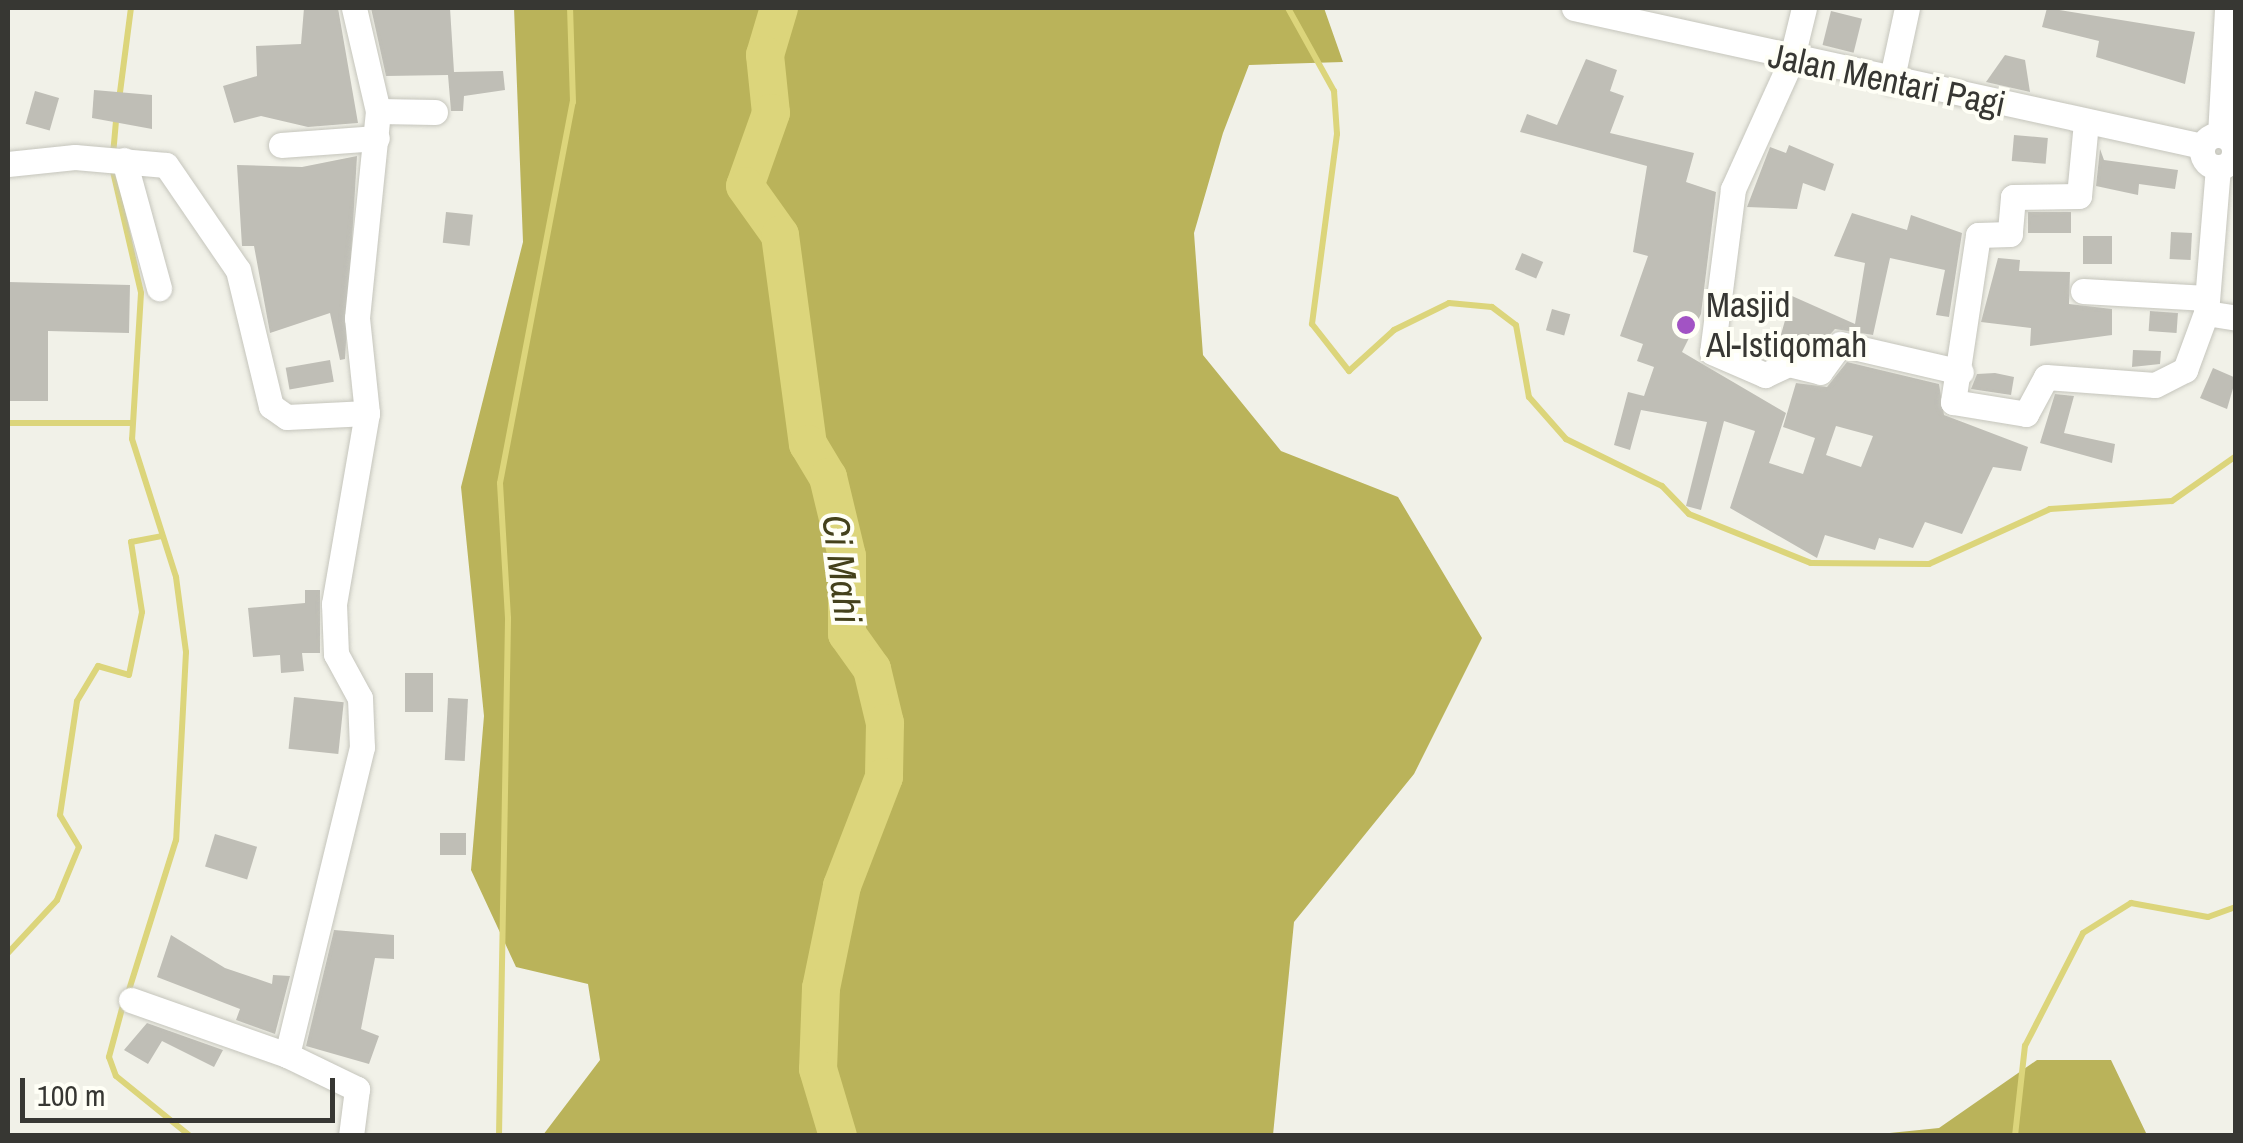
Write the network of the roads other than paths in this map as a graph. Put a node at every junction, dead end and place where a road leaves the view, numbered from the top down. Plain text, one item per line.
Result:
1 (354, 8) edge
2 (1574, 8) edge
3 (1804, 8) edge
4 (1907, 8) edge
5 (2226, 8) edge
6 (1791, 62) junction
7 (1891, 82) junction
8 (378, 111) junction
9 (435, 112) dead end
10 (2086, 122) junction
11 (377, 138) junction
12 (281, 146) dead end
13 (2222, 151) edge
14 (124, 160) junction
15 (8, 164) edge
16 (159, 288) dead end
17 (2083, 291) dead end
18 (2206, 305) junction
19 (2236, 318) edge
20 (1961, 372) junction
21 (367, 413) junction
22 (132, 1000) dead end
23 (287, 1055) junction
24 (352, 1136) edge

1 - 8 street
2 - 6 street, Jalan Mentari Pagi
3 - 6 street
4 - 7 street
5 - 13 street
6 - 7 street, Jalan Mentari Pagi
6 - 20 street
7 - 10 street, Jalan Mentari Pagi
8 - 9 street
8 - 11 street
10 - 13 street, Jalan Mentari Pagi
10 - 20 street
11 - 12 street
11 - 21 street
13 - 18 street
14 - 15 street
14 - 16 street
14 - 21 street
17 - 18 street
18 - 19 street
18 - 20 street
21 - 23 street
22 - 23 street
23 - 24 street

